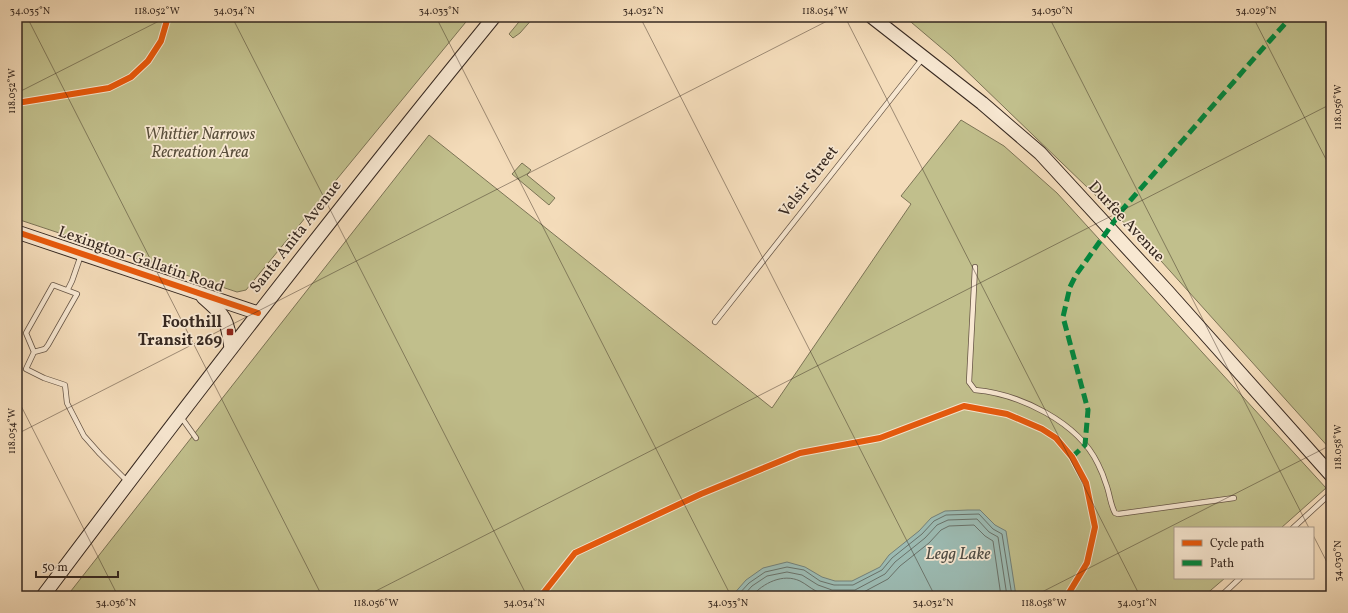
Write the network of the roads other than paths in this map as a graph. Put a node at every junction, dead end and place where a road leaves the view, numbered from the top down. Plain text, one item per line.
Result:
1 (494, 17) edge
2 (872, 17) edge
3 (924, 58) junction
4 (17, 232) edge
5 (81, 254) junction
6 (975, 266) dead end
7 (68, 289) junction
8 (199, 293) junction
9 (258, 313) junction
10 (715, 322) dead end
11 (231, 348) junction
12 (34, 352) junction
13 (180, 415) junction
14 (196, 438) dead end
15 (1331, 475) edge
16 (128, 482) junction
17 (1331, 493) edge
18 (1234, 498) dead end
19 (1294, 527) edge
20 (1239, 579) edge
21 (43, 596) edge
22 (1221, 596) edge

1 - 9 main road, Santa Anita Avenue
2 - 3 main road, Durfee Avenue
3 - 10 lane, Velsir Street
3 - 15 main road, Durfee Avenue
4 - 5 main road, Lexington-Gallatin Road
5 - 7 lane
5 - 8 main road, Lexington-Gallatin Road
6 - 18 lane
7 - 12 lane
7 - 12 lane
8 - 9 main road, Lexington-Gallatin Road
8 - 11 main road
9 - 11 main road, Santa Anita Avenue
11 - 13 main road, Santa Anita Avenue
12 - 16 lane
13 - 14 lane
13 - 16 main road, Santa Anita Avenue
16 - 21 main road, Santa Anita Avenue
17 - 19 lane
20 - 22 lane

